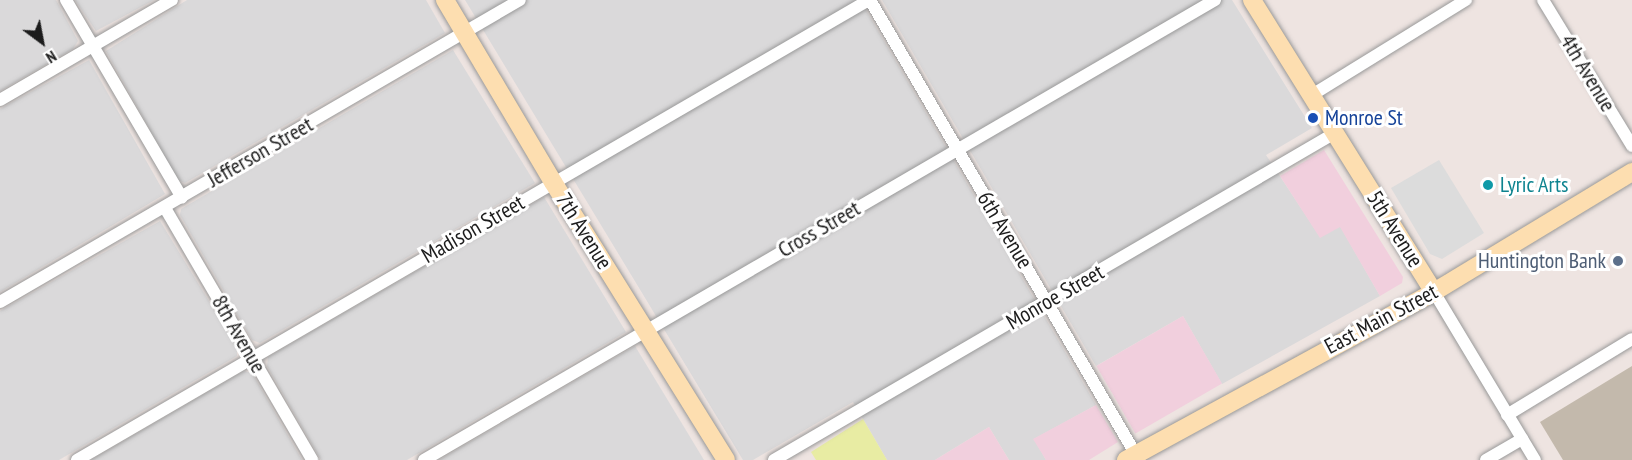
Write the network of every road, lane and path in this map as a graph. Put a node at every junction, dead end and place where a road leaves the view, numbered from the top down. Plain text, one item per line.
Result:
1 (66, 0) edge
2 (172, 0) edge
3 (445, 0) edge
4 (520, 0) edge
5 (870, 0) edge
6 (1215, 0) edge
7 (1252, 0) edge
8 (1466, 0) edge
9 (1543, 0) edge
10 (464, 32) junction
11 (92, 46) junction
12 (1312, 96) junction
13 (0, 100) edge
14 (1335, 133) junction
15 (1632, 146) edge
16 (958, 149) junction
17 (1632, 172) edge
18 (553, 182) junction
19 (182, 198) junction
20 (165, 208) junction
21 (1434, 292) junction
22 (1047, 301) junction
23 (0, 302) edge
24 (645, 330) junction
25 (1632, 339) edge
26 (253, 358) junction
27 (1507, 415) junction
28 (1522, 439) junction
29 (1133, 458) edge
30 (77, 460) edge
31 (312, 460) edge
32 (424, 460) edge
33 (726, 460) edge
34 (774, 460) edge
35 (1486, 460) edge
36 (1536, 460) edge

1 - 11 street
2 - 11 street
3 - 10 main road, 7th Avenue
4 - 10 street, Jefferson Street
5 - 16 street, 6th Avenue
5 - 18 street, Madison Street
6 - 16 street, Cross Street
7 - 12 main road, 5th Avenue
8 - 12 street
9 - 15 street, 4th Avenue
10 - 18 main road, 7th Avenue
10 - 19 street, Jefferson Street
11 - 13 street
11 - 19 street
12 - 14 main road, 5th Avenue
14 - 21 main road, 5th Avenue
14 - 22 street, Monroe Street
16 - 22 street, 6th Avenue
16 - 24 street, Cross Street
17 - 21 main road, East Main Street
18 - 24 main road, 7th Avenue
18 - 26 street, Madison Street
19 - 20 street, Jefferson Street
20 - 23 street, Jefferson Street
20 - 26 street, 8th Avenue
21 - 27 street, 5th Avenue
21 - 29 main road, East Main Street
22 - 29 street, 6th Avenue
22 - 34 street, Monroe Street
24 - 32 street, Cross Street
24 - 33 main road, 7th Avenue
25 - 27 street
26 - 30 street, Madison Street
26 - 31 street, 8th Avenue
27 - 28 street, 5th Avenue
28 - 35 street
28 - 36 street, 5th Avenue

